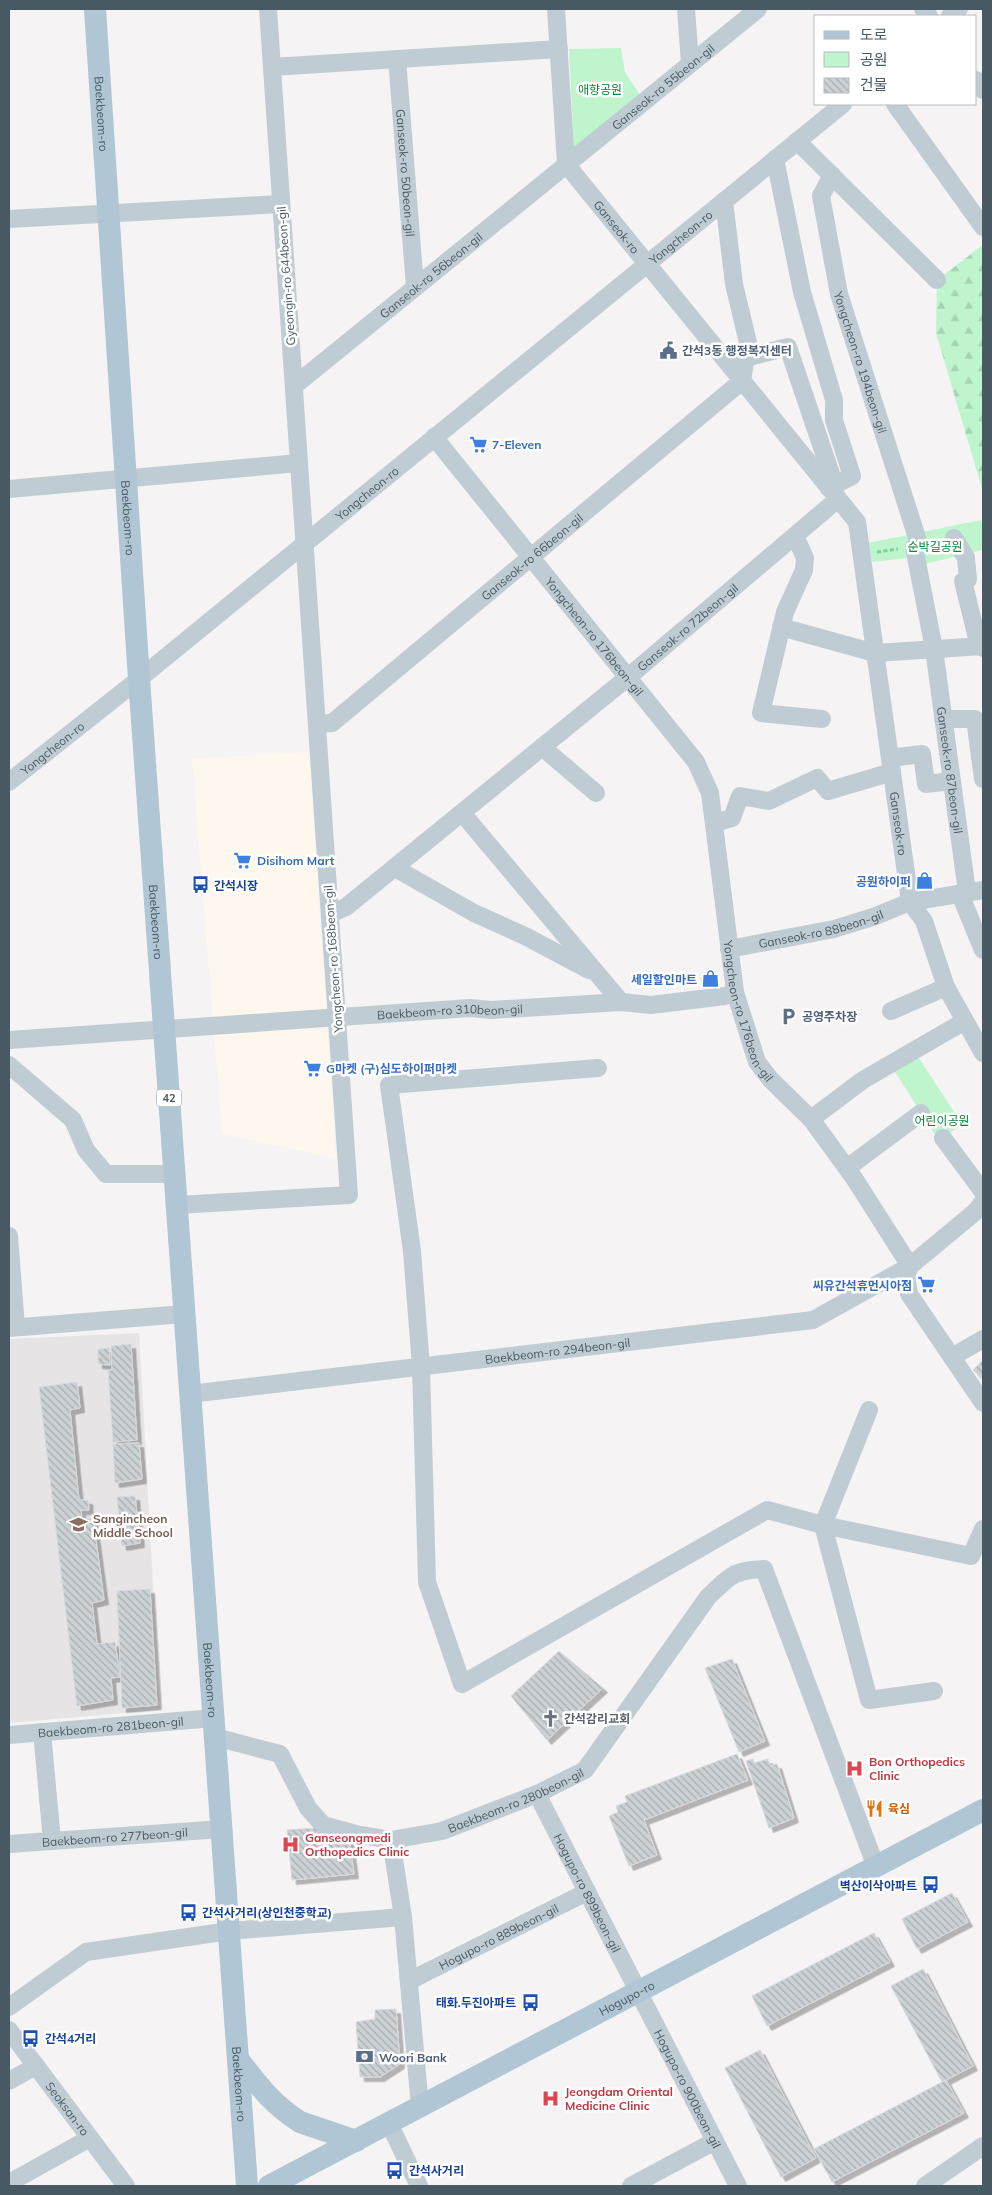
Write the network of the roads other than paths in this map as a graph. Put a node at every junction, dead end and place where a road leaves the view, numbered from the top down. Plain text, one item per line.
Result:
1 (96, 9) edge
2 (268, 9) edge
3 (556, 9) edge
4 (686, 9) edge
5 (758, 9) edge
6 (559, 49) junction
7 (397, 59) junction
8 (690, 63) junction
9 (272, 67) junction
10 (842, 105) edge
11 (896, 105) edge
12 (797, 141) junction
13 (775, 159) junction
14 (566, 164) junction
15 (832, 175) junction
16 (724, 201) junction
17 (282, 204) junction
18 (109, 214) junction
19 (9, 219) edge
20 (983, 228) edge
21 (647, 264) junction
22 (937, 280) dead end
23 (415, 287) junction
24 (746, 358) junction
25 (742, 381) junction
26 (294, 386) junction
27 (434, 437) junction
28 (299, 464) junction
29 (126, 479) junction
30 (9, 489) edge
31 (830, 489) junction
32 (795, 536) junction
33 (954, 538) dead end
34 (305, 543) junction
35 (530, 557) junction
36 (781, 627) junction
37 (982, 647) edge
38 (934, 649) junction
39 (875, 653) junction
40 (627, 678) junction
41 (139, 679) junction
42 (822, 719) dead end
43 (943, 720) junction
44 (317, 724) junction
45 (542, 747) junction
46 (891, 765) junction
47 (983, 779) edge
48 (952, 780) junction
49 (9, 782) edge
50 (596, 793) dead end
51 (462, 813) junction
52 (714, 823) junction
53 (394, 868) junction
54 (970, 892) edge
55 (910, 902) junction
56 (330, 914) junction
57 (730, 949) junction
58 (983, 950) edge
59 (598, 975) junction
60 (946, 987) junction
61 (735, 992) junction
62 (621, 1002) junction
63 (891, 1011) dead end
64 (337, 1018) junction
65 (964, 1021) junction
66 (164, 1028) junction
67 (9, 1040) edge
68 (983, 1053) edge
69 (9, 1064) edge
70 (598, 1068) dead end
71 (921, 1113) dead end
72 (811, 1119) junction
73 (943, 1138) dead end
74 (847, 1168) junction
75 (174, 1174) junction
76 (983, 1192) edge
77 (177, 1205) junction
78 (981, 1210) edge
79 (9, 1236) edge
80 (910, 1266) junction
81 (184, 1314) junction
82 (12, 1328) edge
83 (983, 1339) edge
84 (952, 1357) junction
85 (421, 1366) junction
86 (190, 1394) junction
87 (983, 1403) edge
88 (869, 1410) dead end
89 (823, 1525) junction
90 (983, 1529) edge
91 (934, 1690) dead end
92 (214, 1727) junction
93 (42, 1732) junction
94 (9, 1735) edge
95 (536, 1794) junction
96 (983, 1810) edge
97 (222, 1829) junction
98 (391, 1840) junction
99 (52, 1841) junction
100 (9, 1844) edge
101 (876, 1866) junction
102 (587, 1892) junction
103 (403, 1917) junction
104 (229, 1931) junction
105 (409, 1981) junction
106 (638, 1992) junction
107 (9, 2007) edge
108 (9, 2030) edge
109 (238, 2060) junction
110 (36, 2066) junction
111 (9, 2080) edge
112 (420, 2107) junction
113 (389, 2123) junction
114 (90, 2138) junction
115 (356, 2141) junction
116 (715, 2141) junction
117 (983, 2146) edge
118 (947, 2180) edge
119 (9, 2183) edge
120 (126, 2186) edge
121 (247, 2186) edge
122 (269, 2186) edge
123 (419, 2186) edge
124 (631, 2186) edge
125 (738, 2186) edge
126 (925, 2186) edge

1 - 18 main road, Baekbeom-ro / 42
2 - 9 street, Gyeongin-ro 644beon-gil
3 - 6 street
4 - 8 street
5 - 8 street, Ganseok-ro 55beon-gil
6 - 7 street
6 - 14 street
7 - 9 street
7 - 23 street, Ganseok-ro 50beon-gil
8 - 14 street, Ganseok-ro 55beon-gil
9 - 17 street, Gyeongin-ro 644beon-gil
10 - 12 street, Yongcheon-ro
11 - 20 street
12 - 13 street, Yongcheon-ro
12 - 15 street
13 - 16 street, Yongcheon-ro
13 - 31 street
14 - 21 street, Ganseok-ro
14 - 23 street, Ganseok-ro 56beon-gil
15 - 22 street
15 - 38 street, Yongcheon-ro 194beon-gil
16 - 21 street, Yongcheon-ro
16 - 24 street, Yongcheon-ro
17 - 18 street
17 - 26 street, Gyeongin-ro 644beon-gil
18 - 19 street
18 - 29 main road, Baekbeom-ro / 42
21 - 25 street, Ganseok-ro
21 - 27 street, Yongcheon-ro
23 - 26 street, Ganseok-ro 56beon-gil
24 - 25 street, Yongcheon-ro
24 - 31 street
25 - 31 street, Ganseok-ro
25 - 35 street, Ganseok-ro 66beon-gil
26 - 28 street, Gyeongin-ro 644beon-gil
27 - 34 street, Yongcheon-ro
27 - 35 street, Yongcheon-ro 176beon-gil
28 - 29 street
28 - 34 street, Gyeongin-ro 644beon-gil
29 - 30 street
29 - 41 main road, Baekbeom-ro / 42
31 - 32 street, Ganseok-ro 72beon-gil
31 - 39 street, Ganseok-ro
32 - 36 street
32 - 40 street, Ganseok-ro 72beon-gil
33 - 37 street
34 - 41 street, Yongcheon-ro
34 - 44 street, Yongcheon-ro 168beon-gil
35 - 40 street, Yongcheon-ro 176beon-gil
35 - 44 street, Ganseok-ro 66beon-gil
36 - 39 street
36 - 42 street
37 - 38 street
38 - 39 street
38 - 43 street, Ganseok-ro 87beon-gil
39 - 46 street, Ganseok-ro
40 - 45 street, Ganseok-ro 72beon-gil
40 - 52 street, Yongcheon-ro 176beon-gil
41 - 49 street, Yongcheon-ro
41 - 66 main road, Baekbeom-ro / 42
43 - 47 street
43 - 48 street, Ganseok-ro 87beon-gil
44 - 56 street, Yongcheon-ro 168beon-gil
45 - 50 street
45 - 51 street, Ganseok-ro 72beon-gil
46 - 48 street
46 - 52 street
46 - 55 street, Ganseok-ro
48 - 54 street, Ganseok-ro 87beon-gil
51 - 53 street, Ganseok-ro 72beon-gil
51 - 59 street
52 - 57 street, Yongcheon-ro 176beon-gil
53 - 56 street, Ganseok-ro 72beon-gil
53 - 59 street
54 - 55 street
54 - 58 street, Ganseok-ro 87beon-gil
55 - 57 street, Ganseok-ro 88beon-gil
55 - 60 street, Ganseok-ro
56 - 64 street, Yongcheon-ro 168beon-gil
57 - 61 street, Yongcheon-ro 176beon-gil
59 - 62 street
60 - 63 street
60 - 65 street, Ganseok-ro
61 - 62 street, Baekbeom-ro 310beon-gil
61 - 72 street, Yongcheon-ro 176beon-gil
62 - 64 street, Baekbeom-ro 310beon-gil
64 - 66 street, Baekbeom-ro 310beon-gil
64 - 77 street, Yongcheon-ro 168beon-gil
65 - 68 street, Ganseok-ro
65 - 72 street
66 - 67 street
66 - 75 main road, Baekbeom-ro / 42
69 - 75 street
70 - 85 street
71 - 74 street
72 - 74 street, Yongcheon-ro 176beon-gil
73 - 76 street
74 - 80 street, Yongcheon-ro 176beon-gil
75 - 77 main road, Baekbeom-ro / 42
77 - 81 main road, Baekbeom-ro / 42
78 - 80 street
79 - 82 street
80 - 84 street
80 - 85 street, Baekbeom-ro 294beon-gil
81 - 82 street
81 - 86 main road, Baekbeom-ro / 42
83 - 84 street
84 - 87 street
85 - 86 street, Baekbeom-ro 294beon-gil
85 - 89 street
86 - 92 main road, Baekbeom-ro / 42
88 - 89 street
89 - 90 street
89 - 91 street
92 - 93 street, Baekbeom-ro 281beon-gil
92 - 97 main road, Baekbeom-ro / 42
92 - 98 street, Baekbeom-ro 280beon-gil
93 - 94 street, Baekbeom-ro 281beon-gil
93 - 99 street
95 - 98 street, Baekbeom-ro 280beon-gil
95 - 101 street, Baekbeom-ro 280beon-gil
95 - 102 street, Hogupo-ro 899beon-gil
96 - 101 main road, Hogupo-ro
97 - 99 street, Baekbeom-ro 277beon-gil
97 - 104 main road, Baekbeom-ro / 42
98 - 103 street
99 - 100 street, Baekbeom-ro 277beon-gil
101 - 106 main road, Hogupo-ro
102 - 105 street, Hogupo-ro 889beon-gil
102 - 106 street, Hogupo-ro 899beon-gil
103 - 104 street
103 - 105 street
104 - 107 street
104 - 109 main road, Baekbeom-ro / 42
105 - 112 street
106 - 112 main road, Hogupo-ro
106 - 116 street, Hogupo-ro 900beon-gil
108 - 110 street, Seoksan-ro
109 - 115 main road
109 - 121 main road, Baekbeom-ro / 42
110 - 111 street
110 - 114 street, Seoksan-ro
112 - 113 main road, Hogupo-ro
113 - 115 main road, Hogupo-ro
113 - 123 street
114 - 119 street
114 - 120 street, Seoksan-ro
115 - 122 main road, Hogupo-ro
116 - 124 street
116 - 125 street, Hogupo-ro 900beon-gil
117 - 118 street
118 - 126 street

